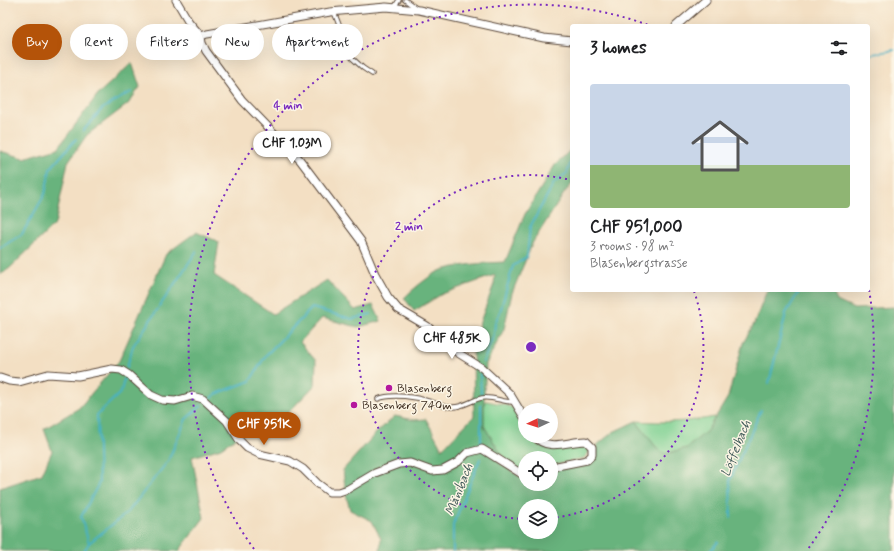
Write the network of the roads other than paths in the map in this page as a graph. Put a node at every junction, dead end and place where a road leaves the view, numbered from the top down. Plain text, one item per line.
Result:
1 (176, 0) edge
2 (398, 0) edge
3 (405, 0) edge
4 (706, 0) edge
5 (394, 8) junction
6 (419, 10) junction
7 (334, 12) junction
8 (191, 24) edge
9 (678, 24) edge
10 (203, 35) edge
11 (570, 41) edge
12 (203, 45) edge
13 (372, 74) dead end
14 (0, 378) edge
15 (378, 399) dead end
16 (515, 402) junction
17 (518, 407) edge
18 (543, 443) edge
19 (558, 466) edge
20 (518, 472) edge

1 - 8 street
2 - 5 lane
3 - 6 lane
4 - 9 street
5 - 6 street
5 - 7 street
6 - 11 street
7 - 10 street
7 - 13 lane
12 - 16 street
14 - 20 street
15 - 16 lane
16 - 17 street
18 - 19 street

